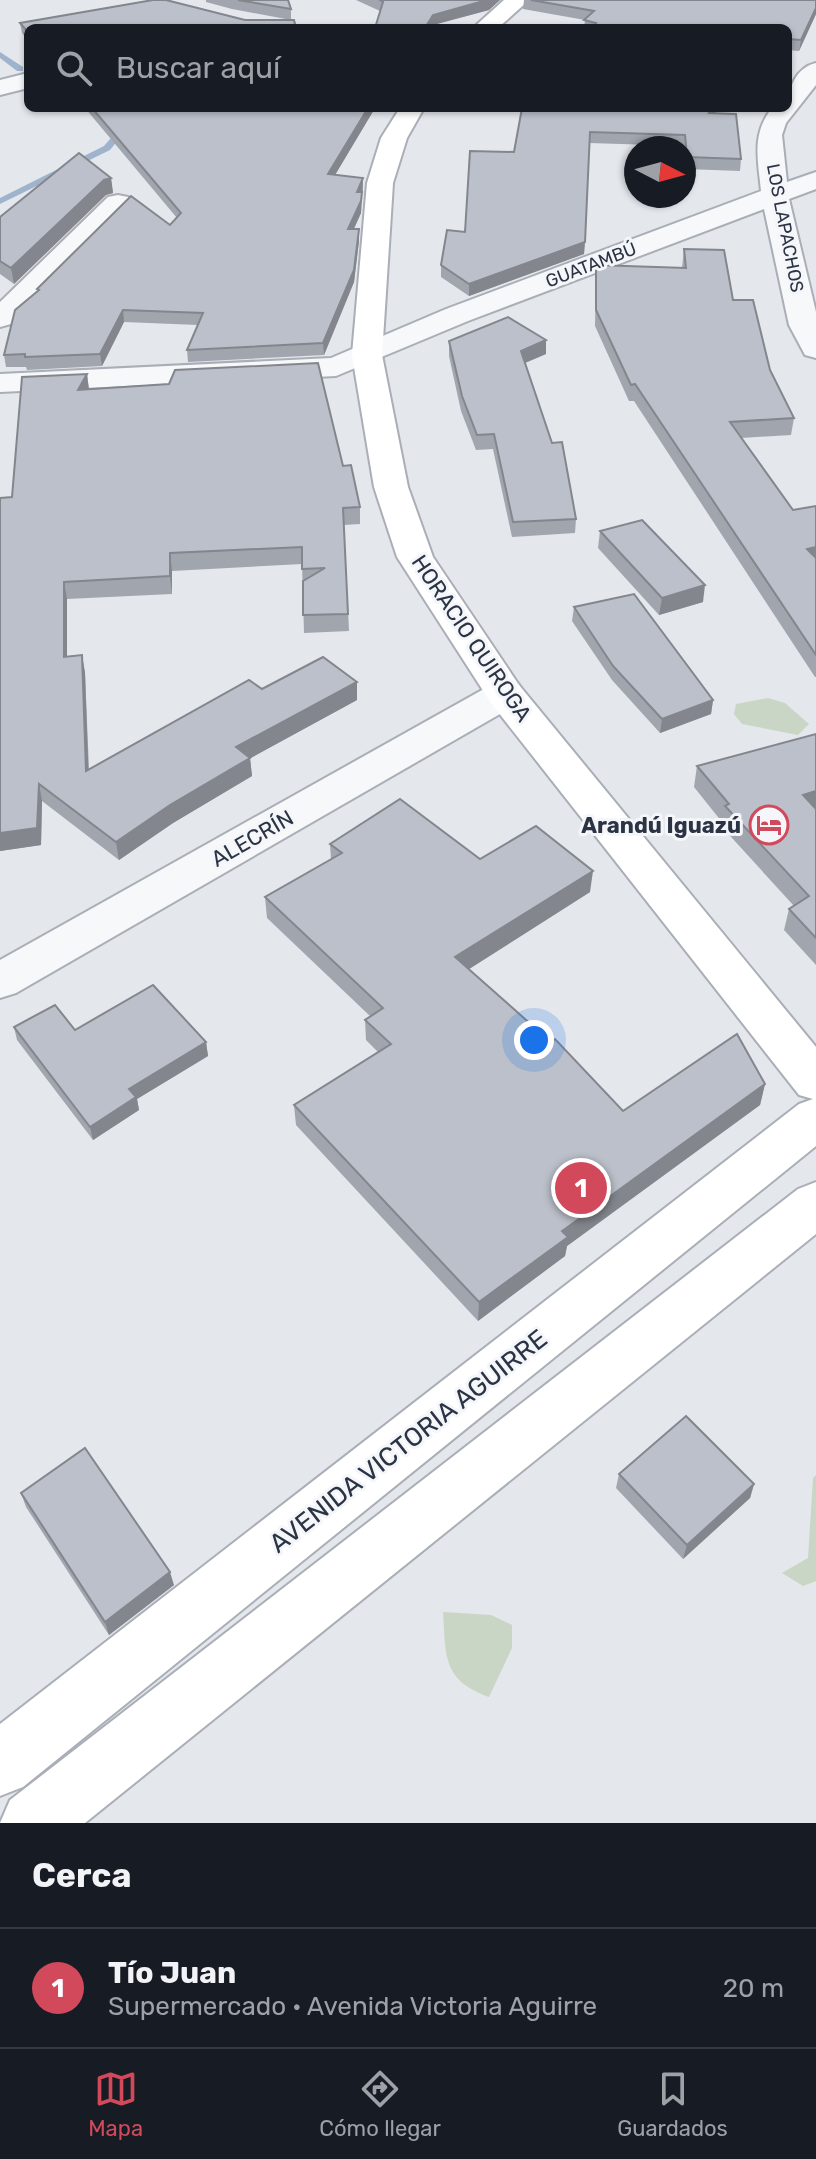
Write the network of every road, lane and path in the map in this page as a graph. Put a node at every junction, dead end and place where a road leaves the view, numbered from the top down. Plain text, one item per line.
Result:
1 (518, 0) edge
2 (489, 24) edge
3 (816, 70) edge
4 (24, 81) edge
5 (0, 88) edge
6 (792, 99) edge
7 (410, 112) edge
8 (782, 112) edge
9 (816, 180) edge
10 (775, 195) junction
11 (118, 203) dead end
12 (0, 318) edge
13 (816, 349) edge
14 (367, 355) junction
15 (0, 383) edge
16 (505, 694) junction
17 (0, 981) edge
18 (816, 1081) edge
19 (816, 1118) edge
20 (816, 1204) edge
21 (0, 1764) edge
22 (33, 1823) edge

1 - 2 main road
3 - 6 street, LOS LAPACHOS
4 - 5 street
7 - 14 main road, HORACIO QUIROGA
8 - 10 street, LOS LAPACHOS
9 - 10 street, GUATAMBÚ
10 - 13 street, LOS LAPACHOS
10 - 14 street, GUATAMBÚ
11 - 12 street
14 - 15 street, GUATAMBÚ
14 - 16 main road, HORACIO QUIROGA
16 - 17 street, ALECRÍN
16 - 18 main road, HORACIO QUIROGA
19 - 21 main road, AVENIDA VICTORIA AGUIRRE
20 - 22 main road

